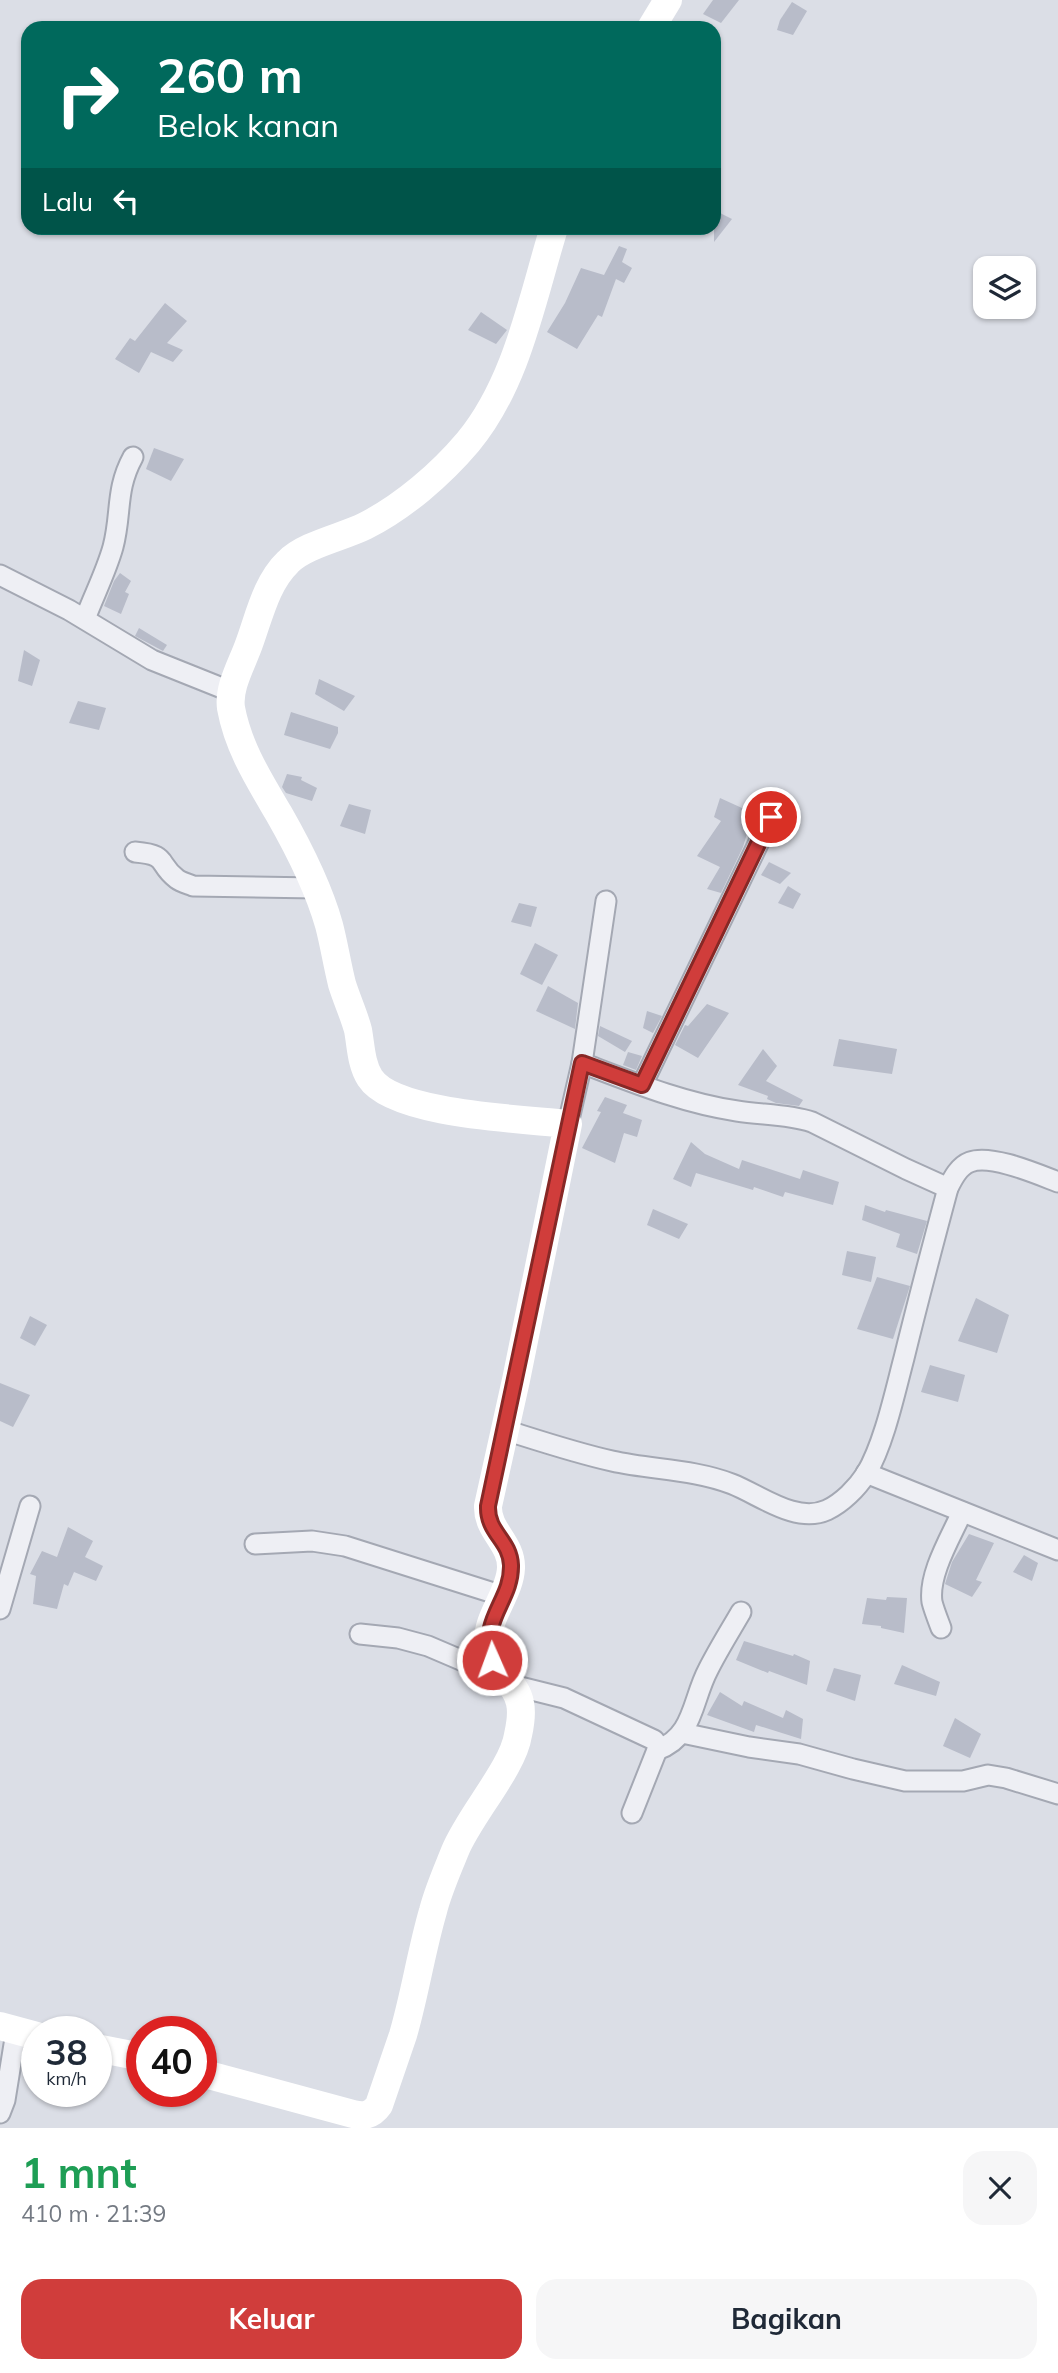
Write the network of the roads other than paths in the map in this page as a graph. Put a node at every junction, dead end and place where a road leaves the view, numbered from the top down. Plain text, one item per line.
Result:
1 (668, 0) edge
2 (656, 21) edge
3 (552, 235) edge
4 (134, 457) dead end
5 (1, 577) edge
6 (85, 619) junction
7 (232, 692) junction
8 (771, 817) dead end
9 (135, 852) dead end
10 (316, 888) junction
11 (606, 901) dead end
12 (582, 1063) junction
13 (642, 1085) junction
14 (568, 1124) junction
15 (1058, 1182) edge
16 (948, 1188) junction
17 (505, 1430) junction
18 (866, 1473) junction
19 (30, 1506) dead end
20 (961, 1512) junction
21 (255, 1544) dead end
22 (1058, 1550) edge
23 (503, 1596) junction
24 (0, 1609) edge
25 (741, 1612) dead end
26 (942, 1628) dead end
27 (360, 1634) dead end
28 (508, 1682) junction
29 (682, 1733) junction
30 (657, 1750) junction
31 (1058, 1794) edge
32 (632, 1813) dead end
33 (18, 2031) edge
34 (217, 2077) edge
35 (0, 2113) edge

1 - 2 street
3 - 7 street
4 - 6 street
5 - 6 street
6 - 7 street
7 - 10 street
8 - 13 street
9 - 10 street
10 - 14 street
11 - 12 street
12 - 13 street
12 - 14 street
13 - 16 street
14 - 17 street
15 - 16 street
16 - 18 street
17 - 18 street
17 - 23 street
18 - 20 street
19 - 24 street
20 - 22 street
20 - 26 street
21 - 23 street
23 - 28 street
25 - 29 street
27 - 28 street
28 - 30 street
28 - 34 street
29 - 30 street
29 - 31 street
30 - 32 street
33 - 35 street

